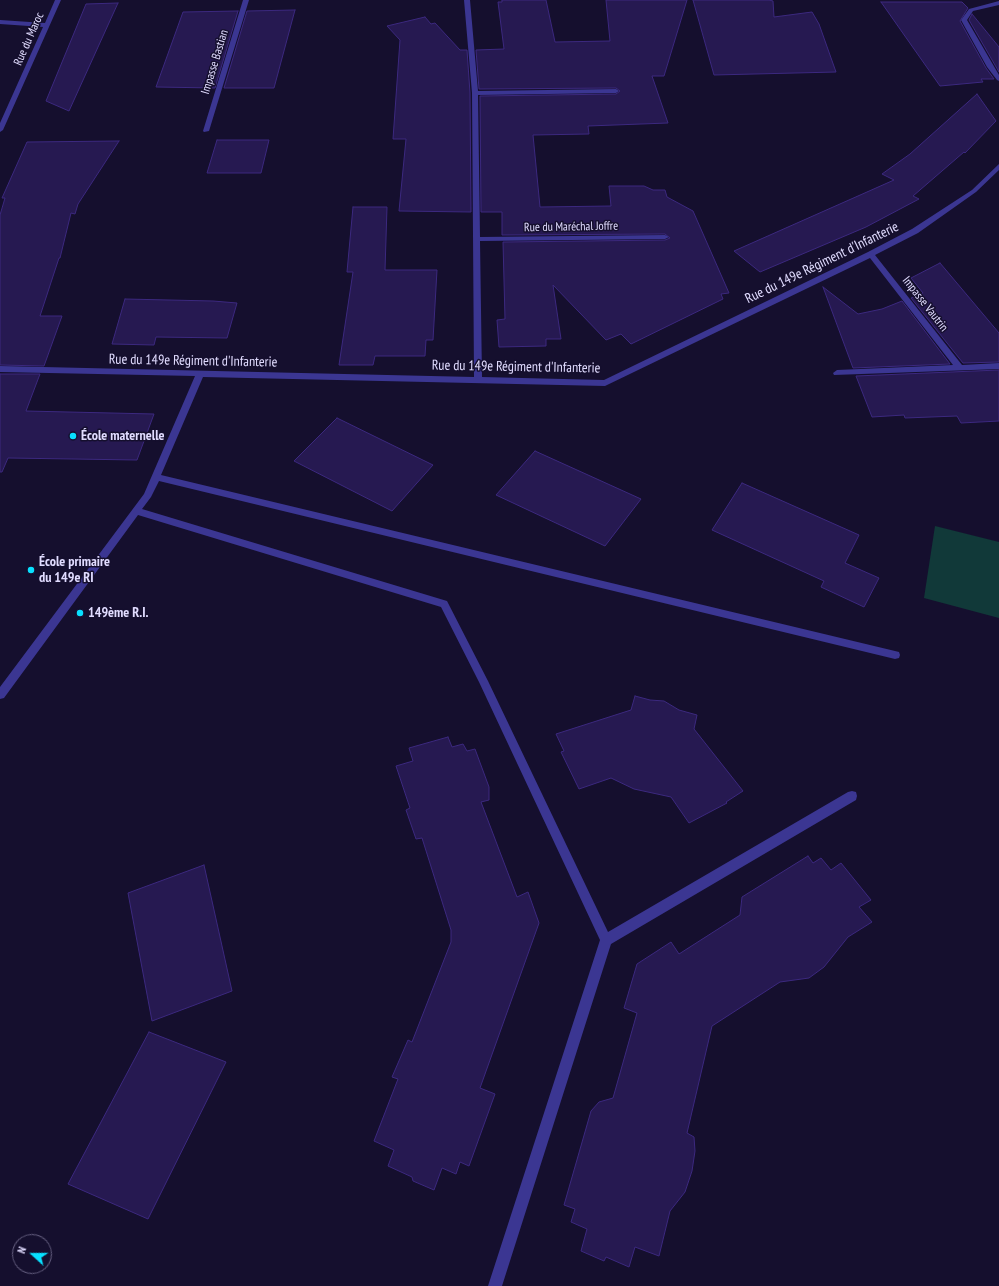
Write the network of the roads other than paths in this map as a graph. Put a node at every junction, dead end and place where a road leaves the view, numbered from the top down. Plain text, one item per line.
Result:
1 (58, 0) edge
2 (246, 0) edge
3 (467, 0) edge
4 (991, 0) edge
5 (999, 2) edge
6 (0, 22) edge
7 (47, 25) junction
8 (999, 80) edge
9 (616, 91) dead end
10 (475, 93) junction
11 (0, 130) edge
12 (206, 131) dead end
13 (999, 166) edge
14 (665, 237) dead end
15 (477, 239) junction
16 (871, 254) junction
17 (999, 366) edge
18 (0, 368) edge
19 (960, 368) junction
20 (837, 373) dead end
21 (200, 374) junction
22 (478, 380) junction
23 (156, 477) junction
24 (136, 511) junction
25 (895, 655) dead end
26 (0, 695) edge
27 (852, 796) dead end
28 (606, 940) junction
29 (494, 1286) edge

1 - 7 street, Rue du Maroc
2 - 12 street, Impasse Bastian
3 - 10 street
4 - 5 street
5 - 8 street
6 - 7 street
7 - 11 street, Rue du Maroc
9 - 10 street
10 - 15 street
13 - 16 street, Rue du 149e Régiment d'Infanterie
14 - 15 street, Rue du Maréchal Joffre
15 - 22 street
16 - 19 street, Impasse Vautrin
16 - 22 street, Rue du 149e Régiment d'Infanterie
17 - 19 street
18 - 21 street, Rue du 149e Régiment d'Infanterie
19 - 20 street
21 - 22 street, Rue du 149e Régiment d'Infanterie
21 - 23 street
23 - 24 street
23 - 25 street
24 - 26 street
24 - 28 street
27 - 28 street
28 - 29 street

